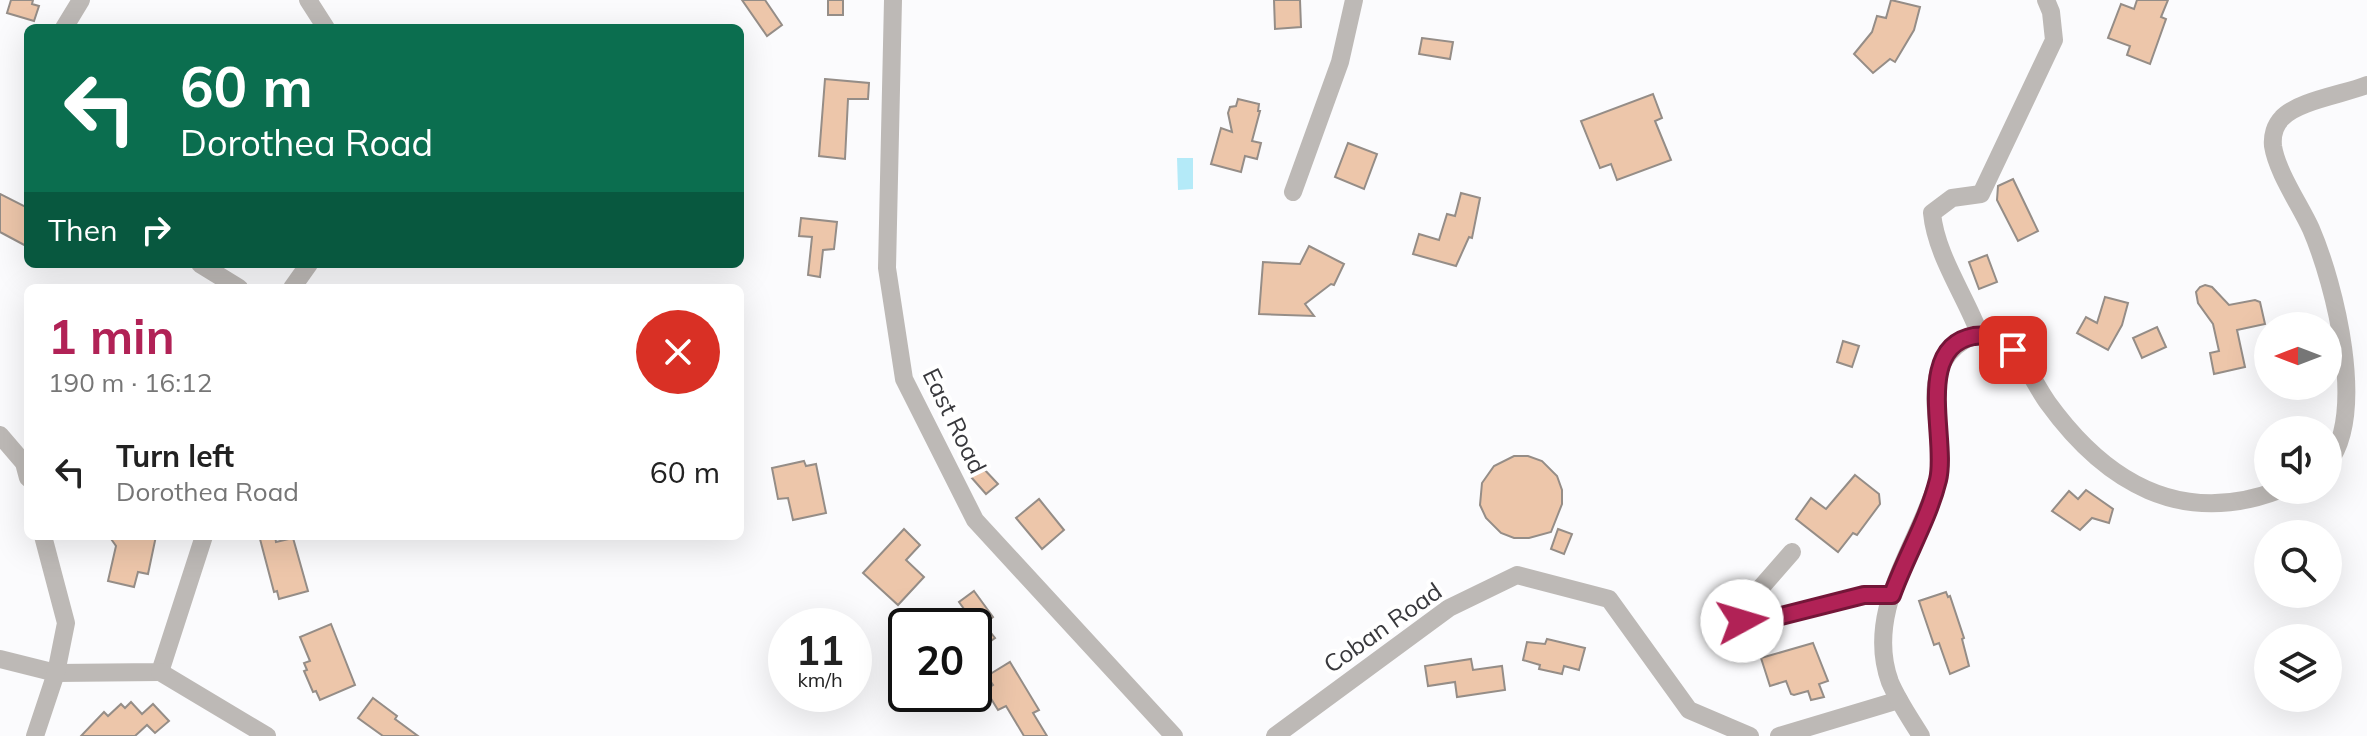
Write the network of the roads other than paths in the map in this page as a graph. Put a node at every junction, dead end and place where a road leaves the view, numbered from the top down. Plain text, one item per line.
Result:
1 (81, 0) edge
2 (308, 0) edge
3 (893, 0) edge
4 (1354, 0) edge
5 (2046, 0) edge
6 (66, 24) edge
7 (323, 24) edge
8 (2367, 85) edge
9 (1293, 192) dead end
10 (206, 268) edge
11 (232, 284) edge
12 (1980, 335) junction
13 (0, 435) edge
14 (2342, 444) edge
15 (24, 463) edge
16 (2254, 498) edge
17 (44, 540) edge
18 (203, 540) edge
19 (1792, 552) dead end
20 (1892, 595) junction
21 (0, 659) edge
22 (160, 672) junction
23 (56, 673) junction
24 (1899, 700) junction
25 (35, 736) edge
26 (267, 736) edge
27 (1174, 736) edge
28 (1275, 736) edge
29 (1750, 736) edge
30 (1779, 736) edge
31 (1921, 736) edge

1 - 6 street
2 - 7 street
3 - 27 street, East Road
4 - 9 street
5 - 12 street
8 - 14 street
10 - 11 street
12 - 16 street
12 - 20 street
13 - 15 street
17 - 23 street
18 - 22 street
19 - 20 street
20 - 24 street
21 - 23 street
22 - 23 street
22 - 26 street
23 - 25 street
24 - 30 street
24 - 31 street
28 - 29 street, Coban Road

